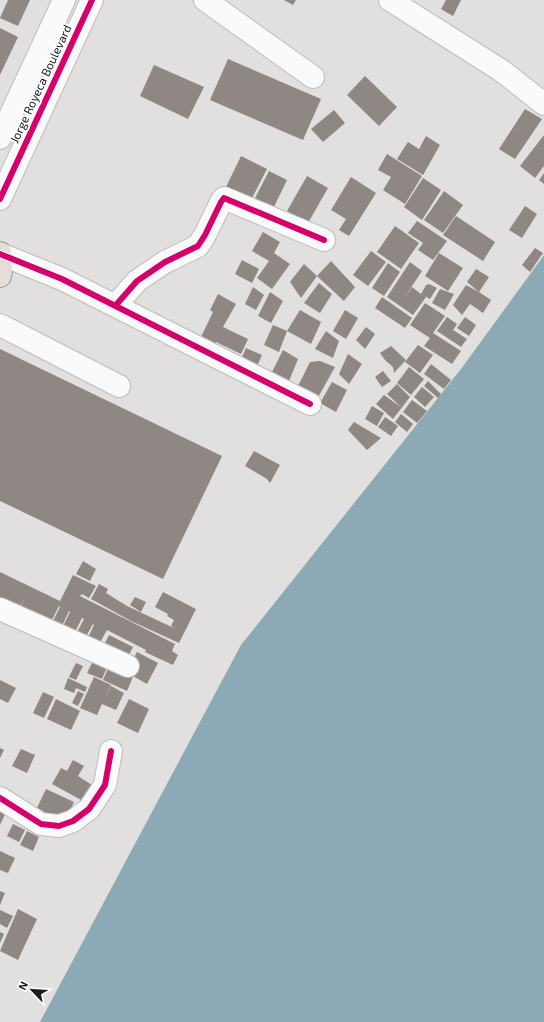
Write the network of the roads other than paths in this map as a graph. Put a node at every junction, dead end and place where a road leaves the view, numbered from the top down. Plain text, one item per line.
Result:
1 (64, 0) edge
2 (92, 0) edge
3 (205, 0) edge
4 (390, 0) edge
5 (313, 77) dead end
6 (544, 104) edge
7 (0, 138) edge
8 (0, 199) edge
9 (324, 240) dead end
10 (0, 254) edge
11 (0, 276) edge
12 (116, 305) junction
13 (0, 326) edge
14 (119, 386) dead end
15 (310, 404) dead end
16 (0, 609) edge
17 (128, 666) dead end
18 (111, 751) dead end
19 (0, 798) edge

1 - 7 street, Jorge Royeca Boulevard
2 - 8 street, Jorge Royeca Boulevard
3 - 5 street
4 - 6 street
9 - 12 street
10 - 11 main road
10 - 12 street
12 - 15 street
13 - 14 street
16 - 17 street
18 - 19 street

